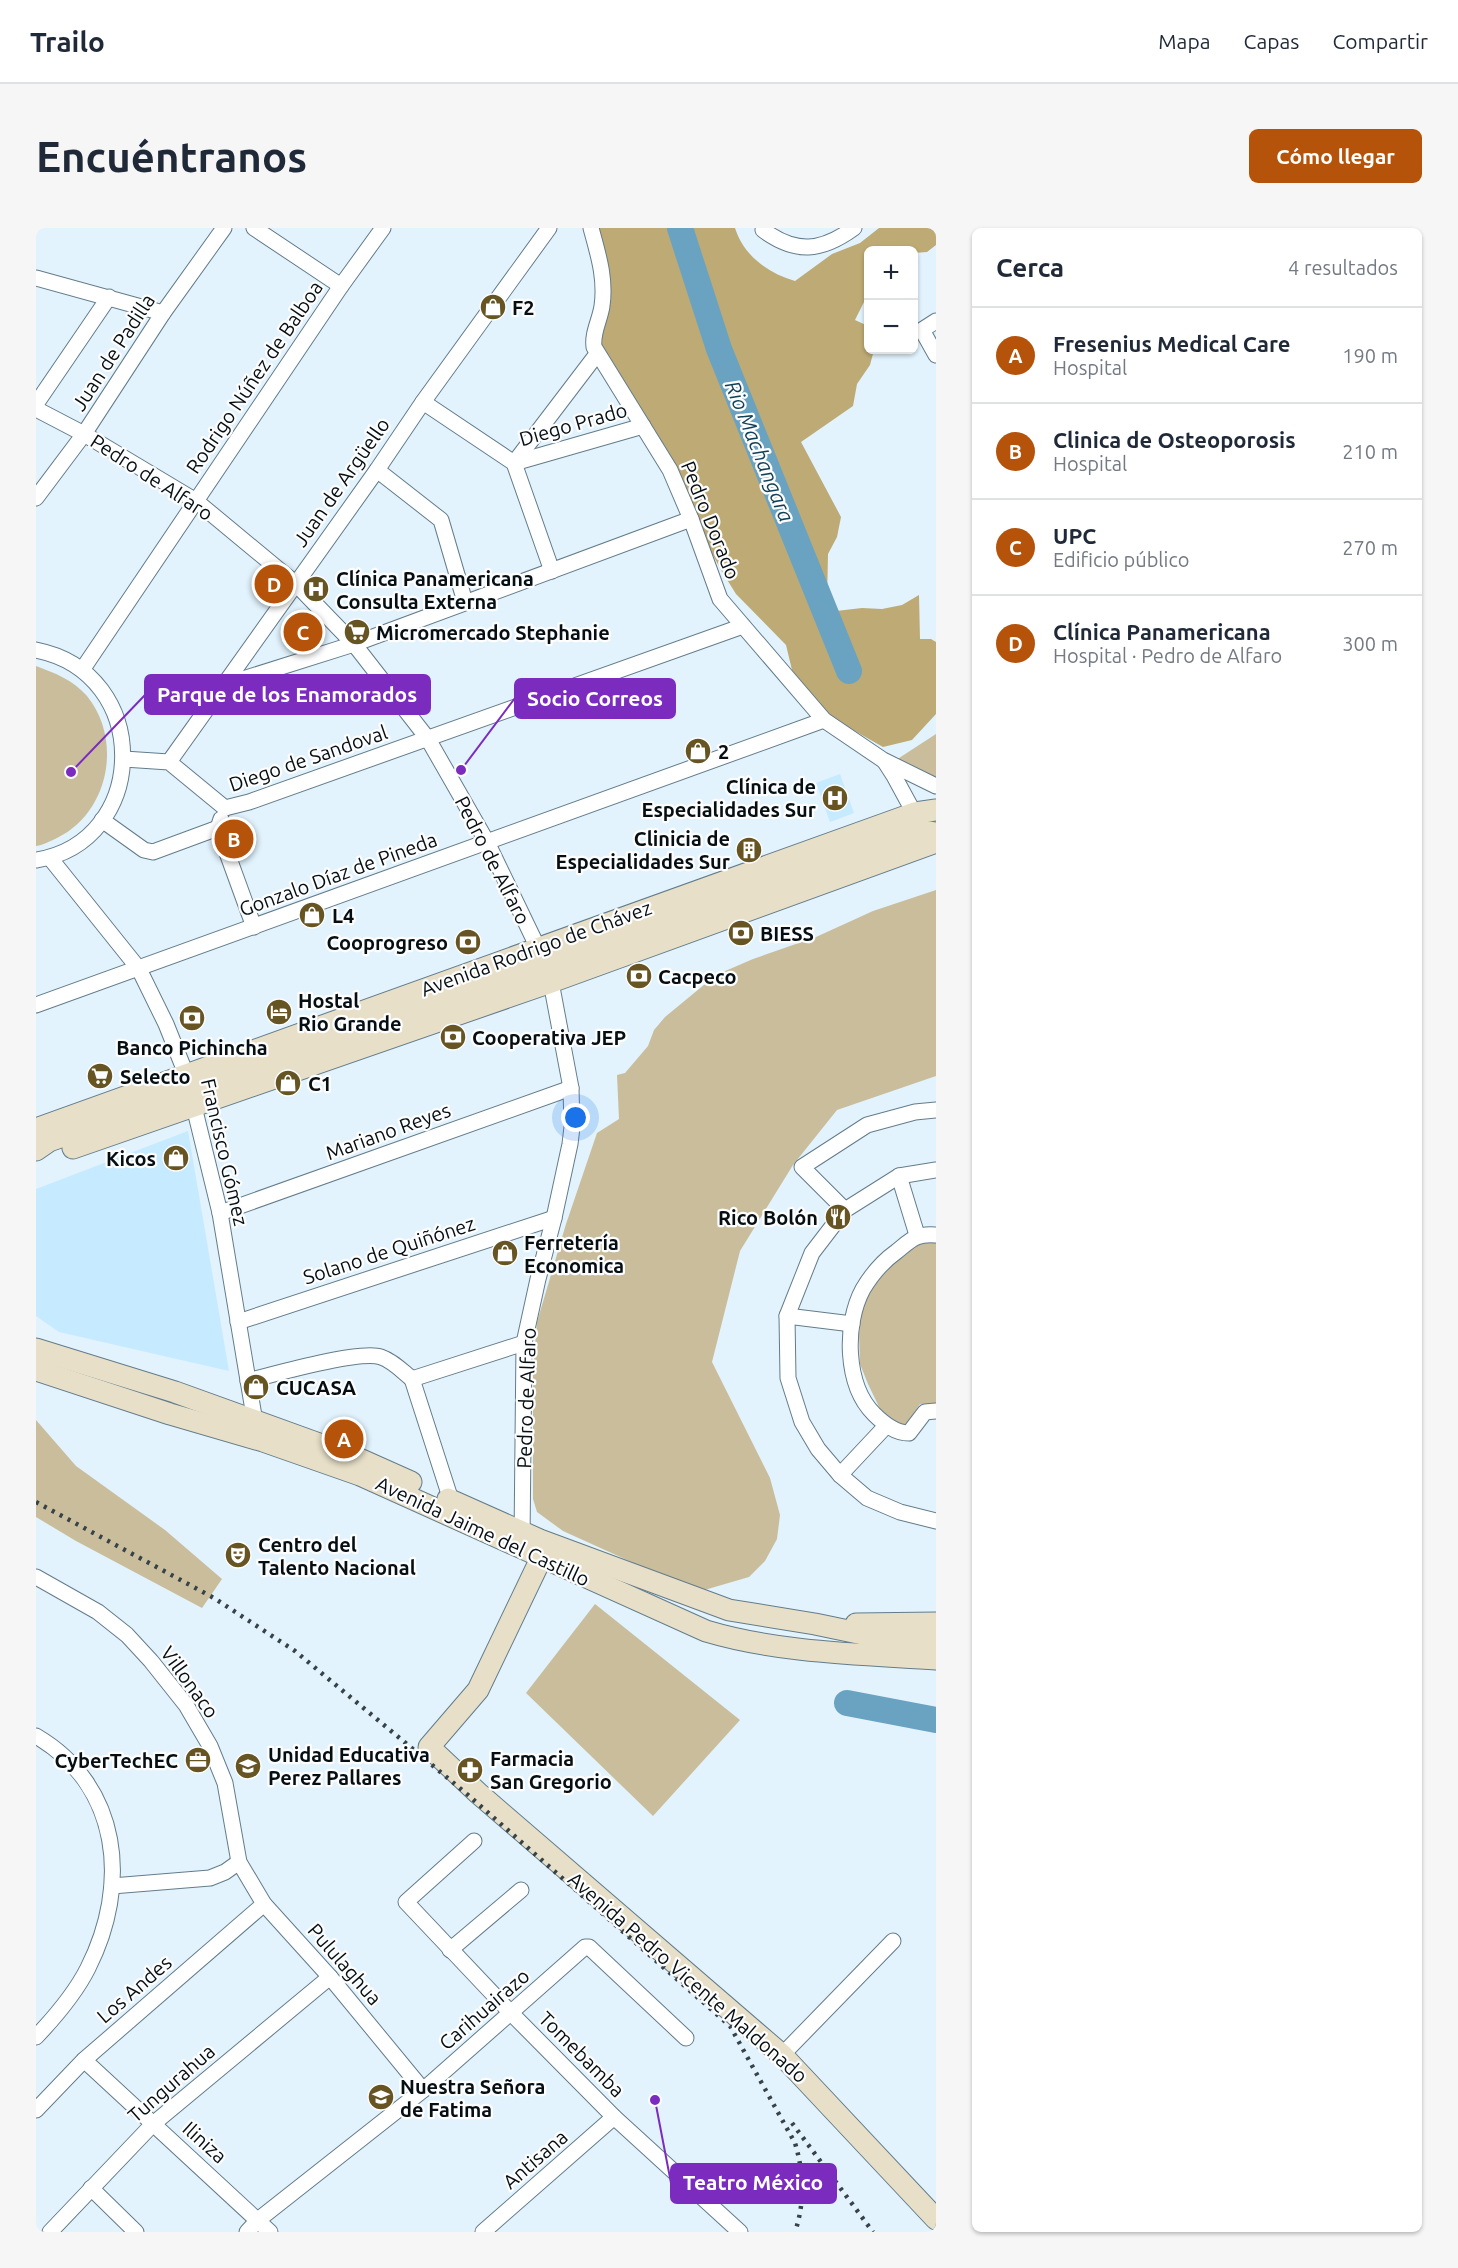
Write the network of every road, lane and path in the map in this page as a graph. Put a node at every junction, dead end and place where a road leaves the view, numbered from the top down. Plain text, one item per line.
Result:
1 (224, 228) edge
2 (254, 228) edge
3 (383, 228) edge
4 (549, 228) edge
5 (591, 228) edge
6 (854, 228) edge
7 (763, 230) dead end
8 (36, 278) edge
9 (340, 286) junction
10 (109, 297) junction
11 (163, 313) junction
12 (936, 321) edge
13 (597, 354) junction
14 (936, 355) edge
15 (423, 402) junction
16 (36, 404) edge
17 (36, 410) edge
18 (643, 426) junction
19 (84, 434) junction
20 (514, 463) junction
21 (377, 470) junction
22 (36, 498) edge
23 (196, 501) junction
24 (691, 519) junction
25 (552, 571) junction
26 (295, 583) junction
27 (465, 602) junction
28 (743, 626) junction
29 (354, 644) junction
30 (36, 650) edge
31 (82, 670) junction
32 (226, 684) junction
33 (824, 720) junction
34 (428, 740) junction
35 (124, 759) junction
36 (883, 760) junction
37 (169, 762) junction
38 (936, 786) edge
39 (225, 808) junction
40 (936, 810) edge
41 (102, 820) junction
42 (929, 827) edge
43 (218, 828) junction
44 (488, 842) junction
45 (43, 859) edge
46 (254, 927) junction
47 (544, 965) junction
48 (139, 969) junction
49 (36, 1005) edge
50 (571, 1088) junction
51 (190, 1090) junction
52 (936, 1110) edge
53 (39, 1140) edge
54 (36, 1161) edge
55 (936, 1170) edge
56 (899, 1176) junction
57 (845, 1210) junction
58 (220, 1213) junction
59 (554, 1218) junction
60 (917, 1235) junction
61 (936, 1235) edge
62 (787, 1316) junction
63 (238, 1322) junction
64 (852, 1324) junction
65 (524, 1343) junction
66 (36, 1349) edge
67 (36, 1370) edge
68 (411, 1379) junction
69 (248, 1381) junction
70 (930, 1411) edge
71 (886, 1426) junction
72 (257, 1431) junction
73 (840, 1475) junction
74 (449, 1507) junction
75 (936, 1521) edge
76 (522, 1540) junction
77 (544, 1551) junction
78 (36, 1577) edge
79 (936, 1623) edge
80 (815, 1624) junction
81 (936, 1643) edge
82 (936, 1659) edge
83 (36, 1737) edge
84 (474, 1841) dead end
85 (239, 1862) junction
86 (112, 1886) junction
87 (520, 1890) dead end
88 (264, 1904) junction
89 (893, 1941) dead end
90 (450, 1950) junction
91 (330, 1977) junction
92 (511, 2013) junction
93 (39, 2028) edge
94 (686, 2038) dead end
95 (782, 2055) junction
96 (84, 2060) junction
97 (423, 2090) junction
98 (36, 2110) edge
99 (614, 2117) junction
100 (153, 2124) junction
101 (91, 2188) junction
102 (936, 2219) edge
103 (258, 2220) junction
104 (736, 2231) edge
105 (50, 2232) edge
106 (136, 2232) edge
107 (247, 2232) edge
108 (270, 2232) edge
109 (483, 2232) edge

1 - 11 street, Juan de Padilla
2 - 9 street
3 - 9 street, Rodrigo Núñez de Balboa
4 - 15 street, Juan de Argüello
5 - 13 street
6 - 7 street
8 - 10 street
9 - 23 street, Rodrigo Núñez de Balboa
10 - 11 street
10 - 16 street
11 - 19 street, Juan de Padilla
12 - 14 street
13 - 18 street, Pedro Dorado
13 - 20 street
15 - 20 street
15 - 21 street, Juan de Argüello
17 - 19 street, Pedro de Alfaro
18 - 20 street, Diego Prado
18 - 24 street, Pedro Dorado
19 - 22 street, Juan de Padilla
19 - 23 street, Pedro de Alfaro
20 - 25 street
21 - 26 street, Juan de Argüello
21 - 27 street
23 - 26 street, Pedro de Alfaro
23 - 31 street, Rodrigo Núñez de Balboa
24 - 25 street
24 - 28 street, Pedro Dorado
25 - 27 street
26 - 29 street, Pedro de Alfaro
26 - 32 street, Juan de Argüello
27 - 29 street
28 - 33 street, Pedro Dorado
28 - 34 street, Diego de Sandoval
29 - 32 street
29 - 34 street, Pedro de Alfaro
30 - 31 street
31 - 35 street
32 - 37 street, Juan de Argüello
33 - 36 street, Pedro Dorado
33 - 44 street, Gonzalo Díaz de Pineda
34 - 39 street, Diego de Sandoval
34 - 44 street, Pedro de Alfaro
35 - 37 street
35 - 41 street
36 - 38 street, Pedro Dorado
36 - 42 street, Pedro Dorado
37 - 39 street
39 - 43 street
40 - 42 main road, Avenida Rodrigo de Chávez
41 - 43 street
41 - 45 street
42 - 47 main road, Avenida Rodrigo de Chávez
43 - 46 street
44 - 46 street, Gonzalo Díaz de Pineda
44 - 47 street, Pedro de Alfaro
45 - 48 street, Francisco Gómez
46 - 48 street, Gonzalo Díaz de Pineda
47 - 50 street, Pedro de Alfaro
47 - 51 main road, Avenida Rodrigo de Chávez
48 - 49 street, Gonzalo Díaz de Pineda
48 - 51 street, Francisco Gómez
50 - 58 street, Mariano Reyes
50 - 59 street, Pedro de Alfaro
51 - 53 main road, Avenida Rodrigo de Chávez
51 - 54 main road, Avenida Rodrigo de Chávez
51 - 58 street, Francisco Gómez
52 - 57 street
55 - 56 street
56 - 57 street
56 - 60 street
57 - 62 street
58 - 63 street, Francisco Gómez
59 - 63 street, Solano de Quiñónez
59 - 65 street, Pedro de Alfaro
60 - 61 street
60 - 64 street
62 - 64 street
62 - 73 street
63 - 69 street, Francisco Gómez
64 - 71 street
65 - 68 street
65 - 76 street, Pedro de Alfaro
66 - 72 main road, Avenida Jaime del Castillo
67 - 72 main road, Avenida Jaime del Castillo
68 - 69 street
68 - 74 street
69 - 72 street, Francisco Gómez
70 - 71 street
71 - 73 street
72 - 74 main road, Avenida Jaime del Castillo
73 - 75 street
74 - 76 main road, Avenida Jaime del Castillo
76 - 77 main road, Avenida Jaime del Castillo
77 - 80 main road, Avenida Jaime del Castillo
77 - 82 main road, Avenida Jaime del Castillo
77 - 95 main road, Avenida Pedro Vicente Maldonado
78 - 85 street, Villonaco
79 - 80 main road
80 - 81 main road, Avenida Jaime del Castillo
83 - 86 street
84 - 90 street, Tomebamba
85 - 86 street
85 - 88 street, Pululaghua
86 - 93 street
87 - 90 street
88 - 91 street, Pululaghua
88 - 96 street, Los Andes
89 - 95 street
90 - 92 street, Tomebamba
91 - 97 street, Pululaghua
91 - 100 street, Tungurahua
92 - 94 street, Carihuairazo
92 - 97 street, Carihuairazo
92 - 99 street, Tomebamba
95 - 102 main road, Avenida Pedro Vicente Maldonado
96 - 98 street, Los Andes
96 - 100 street, Iliniza
97 - 103 street, Carihuairazo
99 - 104 street, Tomebamba
99 - 109 street, Antisana
100 - 101 street, Tungurahua
100 - 103 street, Iliniza
101 - 105 street, Tungurahua
101 - 106 street
103 - 107 street, Carihuairazo
103 - 108 street, Iliniza

